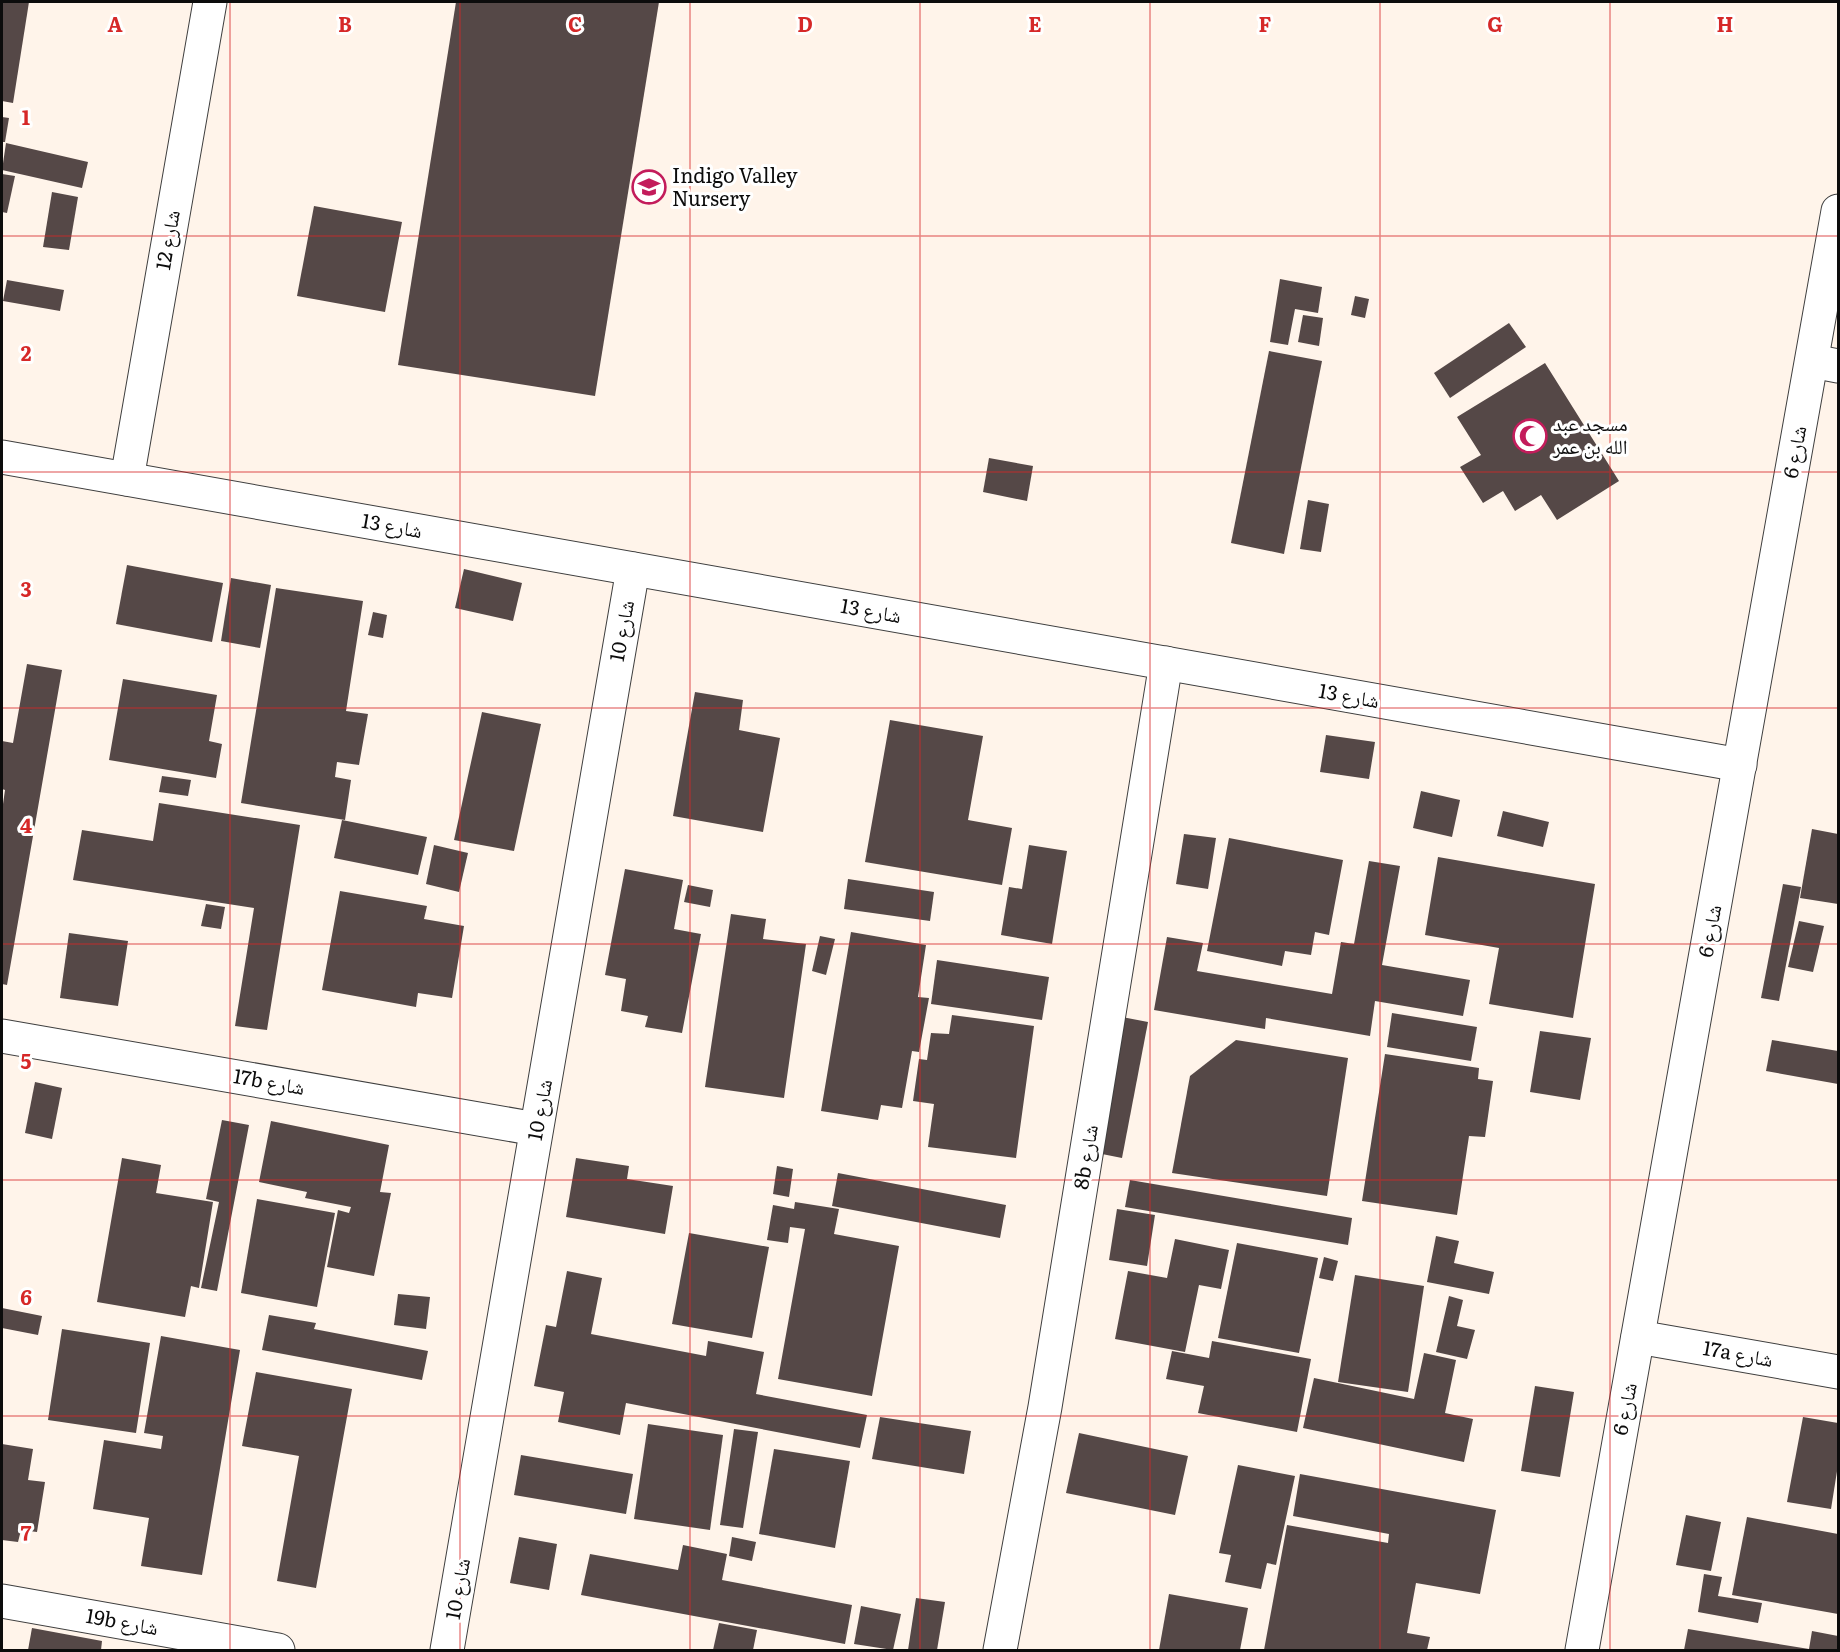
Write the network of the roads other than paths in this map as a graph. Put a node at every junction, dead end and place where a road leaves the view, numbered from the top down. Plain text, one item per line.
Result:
1 (210, 2) edge
2 (1839, 211) edge
3 (1825, 363) edge
4 (2, 457) edge
5 (127, 480) junction
6 (633, 569) junction
7 (1166, 663) junction
8 (1740, 765) junction
9 (2, 1036) edge
10 (536, 1129) junction
11 (1638, 1337) junction
12 (1839, 1371) edge
13 (2, 1601) edge
14 (278, 1650) edge
15 (447, 1650) edge
16 (1000, 1650) edge
17 (1582, 1650) edge

1 - 5 street, شارع 12
2 - 3 street, شارع 6
3 - 8 street, شارع 6
4 - 5 street, شارع 13
5 - 6 street, شارع 13
6 - 7 street, شارع 13
6 - 10 street, شارع 10
7 - 8 street, شارع 13
7 - 16 street, 8b شارع
8 - 11 street, شارع 6
9 - 10 street, 17b شارع
10 - 15 street, شارع 10
11 - 12 street, 17a شارع
11 - 17 street, شارع 6
13 - 14 street, 19b شارع

